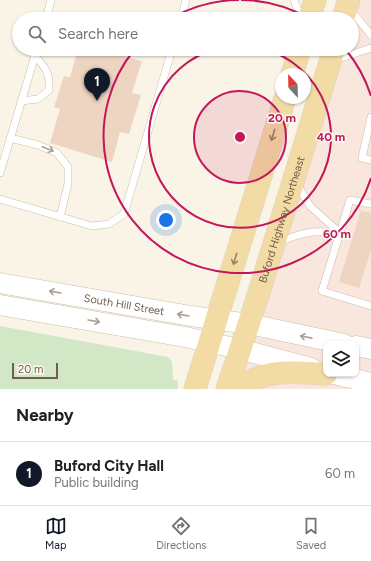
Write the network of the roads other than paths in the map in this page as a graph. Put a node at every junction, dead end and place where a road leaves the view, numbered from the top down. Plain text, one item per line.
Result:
1 (51, 0) edge
2 (186, 0) edge
3 (294, 0) edge
4 (315, 0) edge
5 (48, 12) edge
6 (183, 12) edge
7 (298, 12) edge
8 (312, 12) edge
9 (359, 22) edge
10 (371, 35) edge
11 (371, 48) edge
12 (359, 50) edge
13 (35, 56) edge
14 (38, 56) edge
15 (170, 56) edge
16 (298, 56) edge
17 (332, 56) edge
18 (294, 68) edge
19 (21, 101) junction
20 (283, 104) edge
21 (371, 117) edge
22 (10, 138) junction
23 (371, 160) edge
24 (0, 173) edge
25 (295, 178) junction
26 (0, 200) edge
27 (371, 204) edge
28 (60, 216) junction
29 (340, 232) junction
30 (275, 243) junction
31 (0, 283) edge
32 (371, 304) edge
33 (0, 305) edge
34 (216, 319) junction
35 (249, 324) junction
36 (330, 341) edge
37 (209, 343) junction
38 (359, 347) edge
39 (239, 349) junction
40 (371, 349) edge
41 (323, 372) edge
42 (323, 373) edge
43 (346, 377) edge
44 (371, 383) edge
45 (195, 389) edge
46 (227, 389) edge
47 (242, 389) edge

1 - 5 lane
2 - 6 lane
3 - 7 lane
4 - 8 main road
9 - 10 lane
11 - 12 lane
13 - 19 lane
14 - 19 lane
15 - 28 lane
16 - 18 main road
17 - 25 main road, Buford Highway Northeast
19 - 22 lane
20 -> 34 main road
21 - 23 lane
22 - 24 lane
22 -> 28 lane
25 - 29 lane
25 - 30 main road, Buford Highway Northeast
26 - 28 lane
27 - 29 lane
29 - 30 lane
29 - 32 lane
30 - 35 main road, Buford Highway Northeast
34 -> 31 street, South Hill Street
33 -> 37 street, South Hill Street
34 - 35 street, South Hill Street
34 - 37 main road
36 -> 35 street, South Hill Street
35 - 39 main road, Buford Highway Northeast
37 - 39 street, South Hill Street
37 - 45 main road
38 - 40 street
39 - 41 street, South Hill Street
39 - 46 main road, Buford Highway Northeast
42 - 47 main road
43 - 44 street

